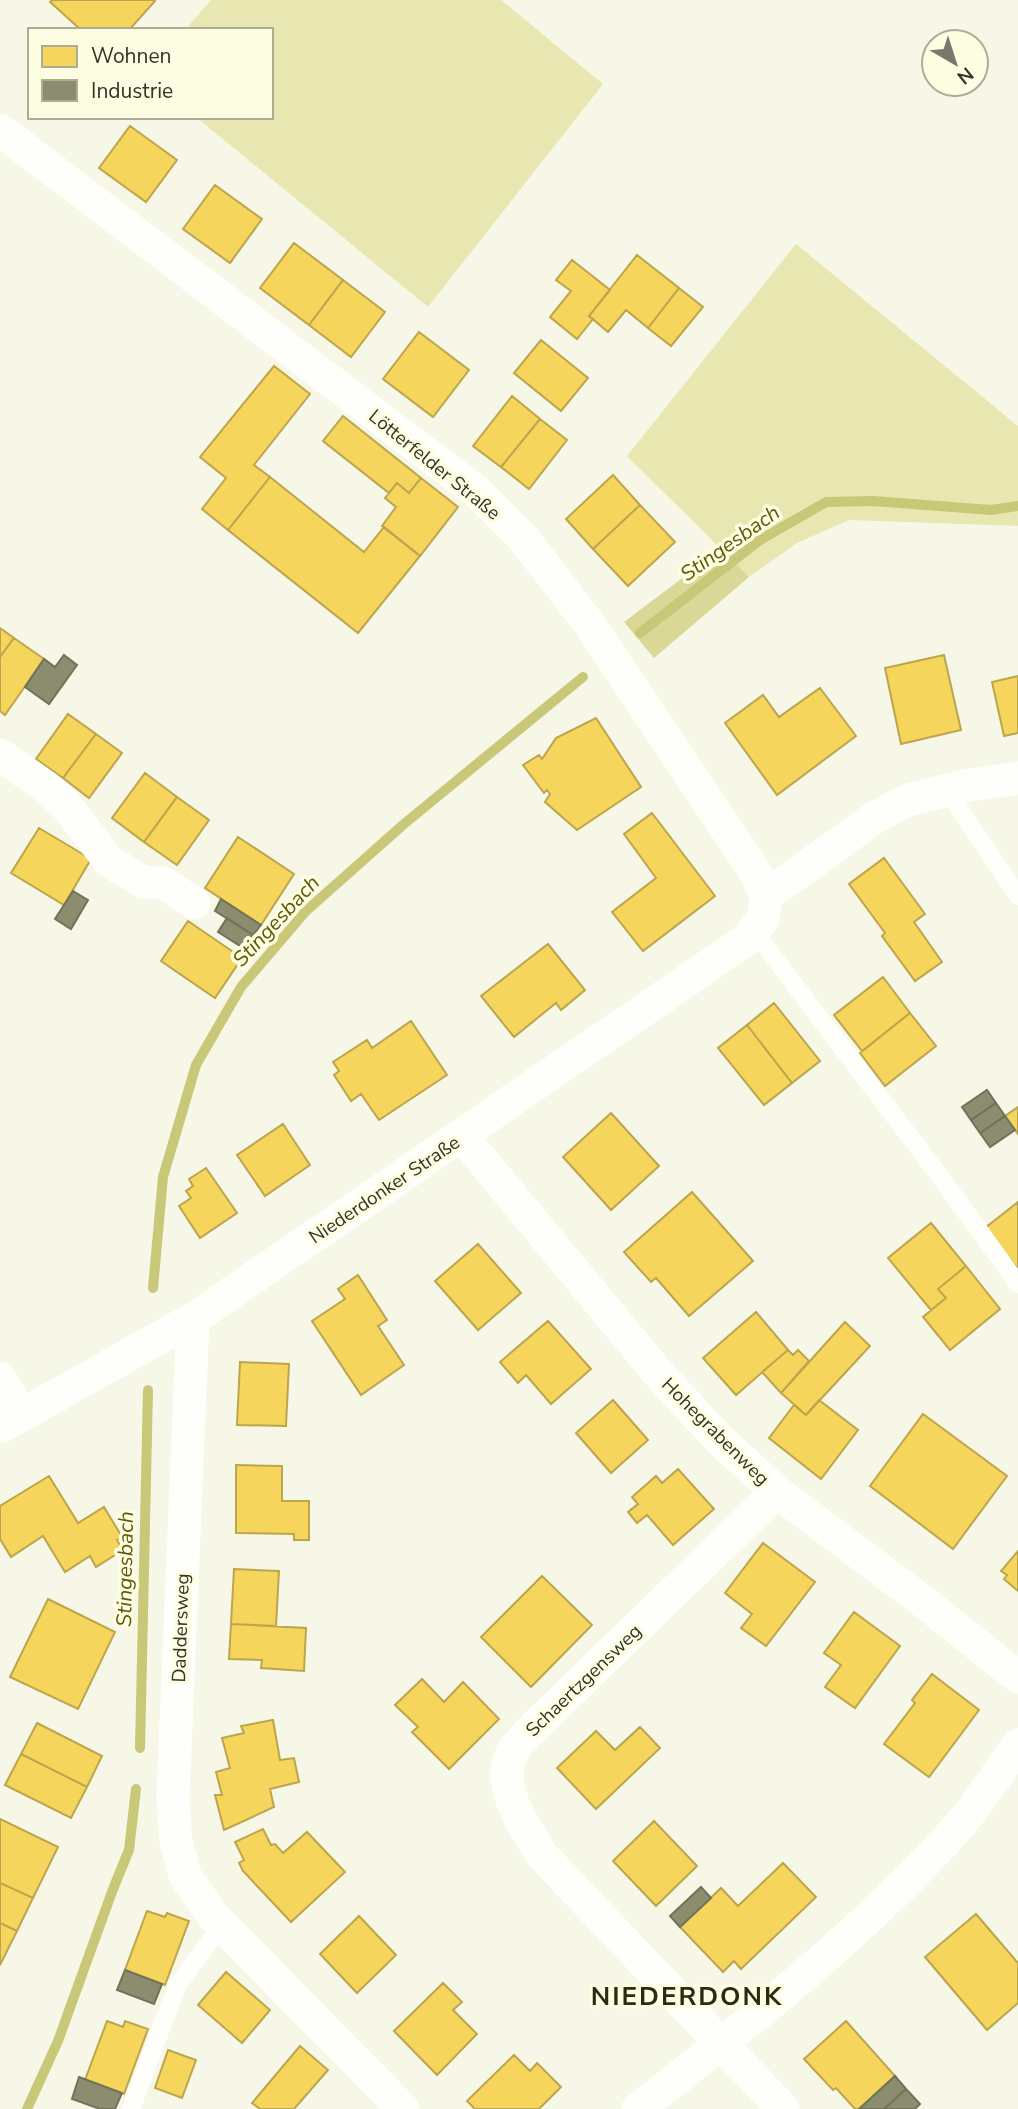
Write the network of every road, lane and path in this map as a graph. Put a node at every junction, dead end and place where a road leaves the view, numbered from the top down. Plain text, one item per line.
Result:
1 (0, 130) edge
2 (0, 755) edge
3 (1018, 778) edge
4 (947, 792) junction
5 (766, 896) junction
6 (1018, 896) edge
7 (194, 903) dead end
8 (754, 931) junction
9 (463, 1136) junction
10 (1018, 1284) edge
11 (193, 1319) junction
12 (0, 1378) edge
13 (11, 1421) edge
14 (777, 1492) junction
15 (1018, 1677) edge
16 (1018, 1745) edge
17 (222, 1925) junction
18 (723, 2043) junction
19 (131, 2109) edge
20 (403, 2109) edge
21 (638, 2109) edge
22 (783, 2109) edge

1 - 5 street, Lötterfelder Straße
2 - 7 street
3 - 4 street
4 - 5 street
4 - 6 lane
5 - 8 street
8 - 9 street, Niederdonker Straße
8 - 10 lane
9 - 11 street, Niederdonker Straße
9 - 14 street, Hohegrabenweg
11 - 13 street, Niederdonker Straße
11 - 17 street, Daddersweg
12 - 13 street
14 - 15 street, Hohegrabenweg
14 - 18 street, Schaertzgensweg
16 - 18 street
17 - 19 lane
17 - 20 street, Daddersweg
18 - 21 street
18 - 22 street, Schaertzgensweg

